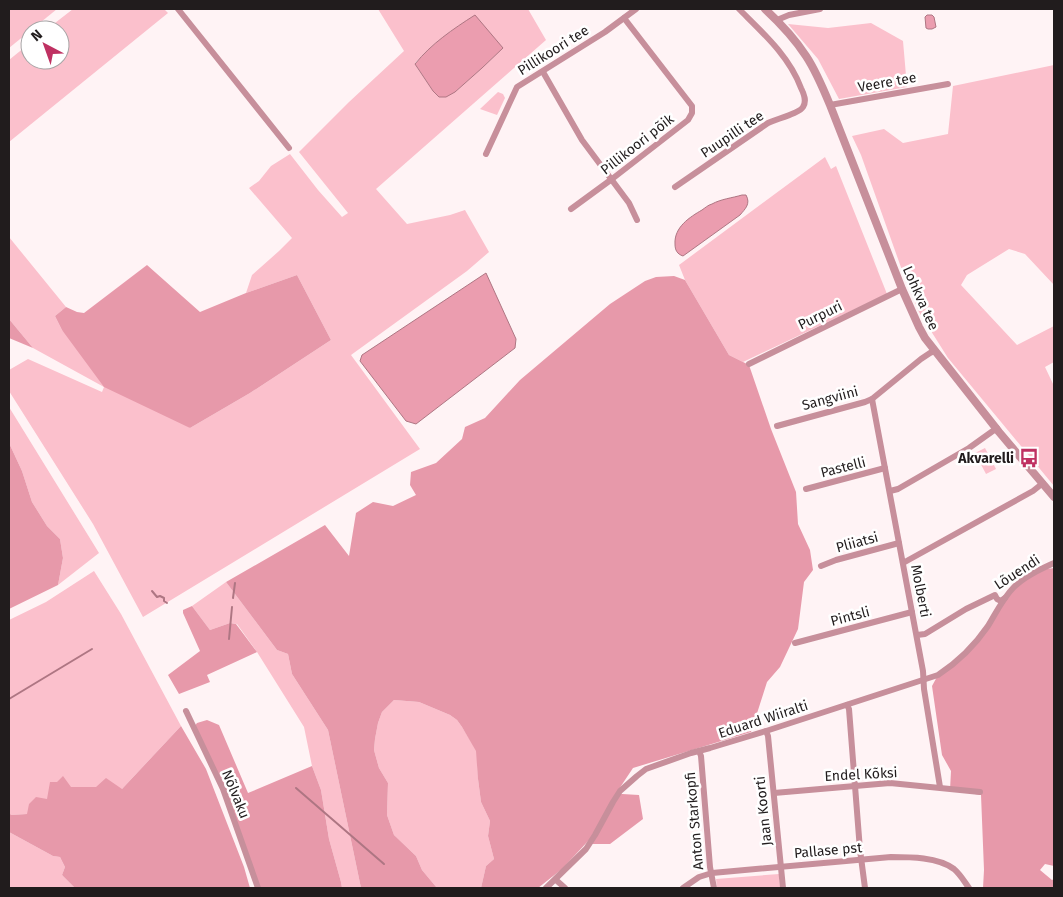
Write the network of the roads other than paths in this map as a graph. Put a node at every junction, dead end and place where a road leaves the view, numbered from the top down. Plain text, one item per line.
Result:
1 (178, 9) edge
2 (636, 9) edge
3 (739, 9) edge
4 (765, 9) edge
5 (820, 9) edge
6 (624, 18) junction
7 (777, 20) junction
8 (543, 72) junction
9 (948, 84) dead end
10 (830, 105) junction
11 (289, 148) dead end
12 (486, 154) dead end
13 (612, 179) junction
14 (675, 187) dead end
15 (571, 209) dead end
16 (637, 220) dead end
17 (902, 289) junction
18 (934, 351) junction
19 (749, 364) dead end
20 (872, 399) junction
21 (777, 426) dead end
22 (997, 428) junction
23 (885, 468) junction
24 (1043, 483) junction
25 (806, 489) dead end
26 (890, 491) junction
27 (1054, 497) edge
28 (899, 543) junction
29 (903, 563) junction
30 (1054, 563) edge
31 (821, 566) dead end
32 (1005, 598) junction
33 (912, 612) junction
34 (916, 635) junction
35 (795, 643) dead end
36 (924, 681) junction
37 (847, 705) junction
38 (186, 711) dead end
39 (766, 731) junction
40 (699, 751) junction
41 (856, 786) junction
42 (940, 787) junction
43 (980, 792) dead end
44 (774, 793) junction
45 (862, 859) junction
46 (782, 866) junction
47 (712, 873) junction
48 (556, 880) junction
49 (258, 888) edge
50 (546, 888) edge
51 (565, 888) edge
52 (683, 888) edge
53 (714, 888) edge
54 (783, 888) edge
55 (865, 888) edge
56 (969, 888) edge

1 - 11 street
2 - 6 street, Pillikoori tee
3 - 14 street, Puupilli tee
4 - 7 street, Lohkva tee
5 - 7 street
6 - 8 street, Pillikoori tee
6 - 13 street, Pillikoori põik
7 - 10 street, Lohkva tee
8 - 12 street, Pillikoori tee
8 - 13 street
9 - 10 street, Veere tee
10 - 17 street, Lohkva tee
13 - 15 street, Pillikoori põik
13 - 16 street
17 - 18 street, Lohkva tee
17 - 19 street, Purpuri
18 - 20 street, Sangviini
18 - 22 street, Lohkva tee
20 - 21 street, Sangviini
20 - 23 street, Molberti
22 - 24 street, Lohkva tee
22 - 26 street
23 - 25 street, Pastelli
23 - 26 street, Molberti
24 - 27 street, Lohkva tee
24 - 29 street
26 - 28 street, Molberti
28 - 29 street, Molberti
28 - 31 street, Pliiatsi
29 - 33 street, Molberti
30 - 32 street, Lõuendi
32 - 34 street, Lõuendi
32 - 36 street, Eduard Wiiralti
33 - 34 street, Molberti
33 - 35 street, Pintsli
34 - 36 street, Molberti
36 - 37 street, Eduard Wiiralti
36 - 42 street, Molberti
37 - 39 street, Eduard Wiiralti
37 - 41 street
38 - 49 street, Nõlvaku
39 - 40 street, Eduard Wiiralti
39 - 44 street, Jaan Koorti
40 - 47 street, Anton Starkopfi
40 - 48 street, Eduard Wiiralti
41 - 42 street, Endel Kõksi
41 - 44 street, Endel Kõksi
41 - 45 street
42 - 43 street, Endel Kõksi
44 - 46 street, Jaan Koorti
45 - 46 street, Pallase pst
45 - 55 street
45 - 56 street, Pallase pst
46 - 47 street, Pallase pst
46 - 54 street, Jaan Koorti
47 - 52 street, Pallase pst
47 - 53 street, Anton Starkopfi
48 - 50 street, Eduard Wiiralti
48 - 51 street

